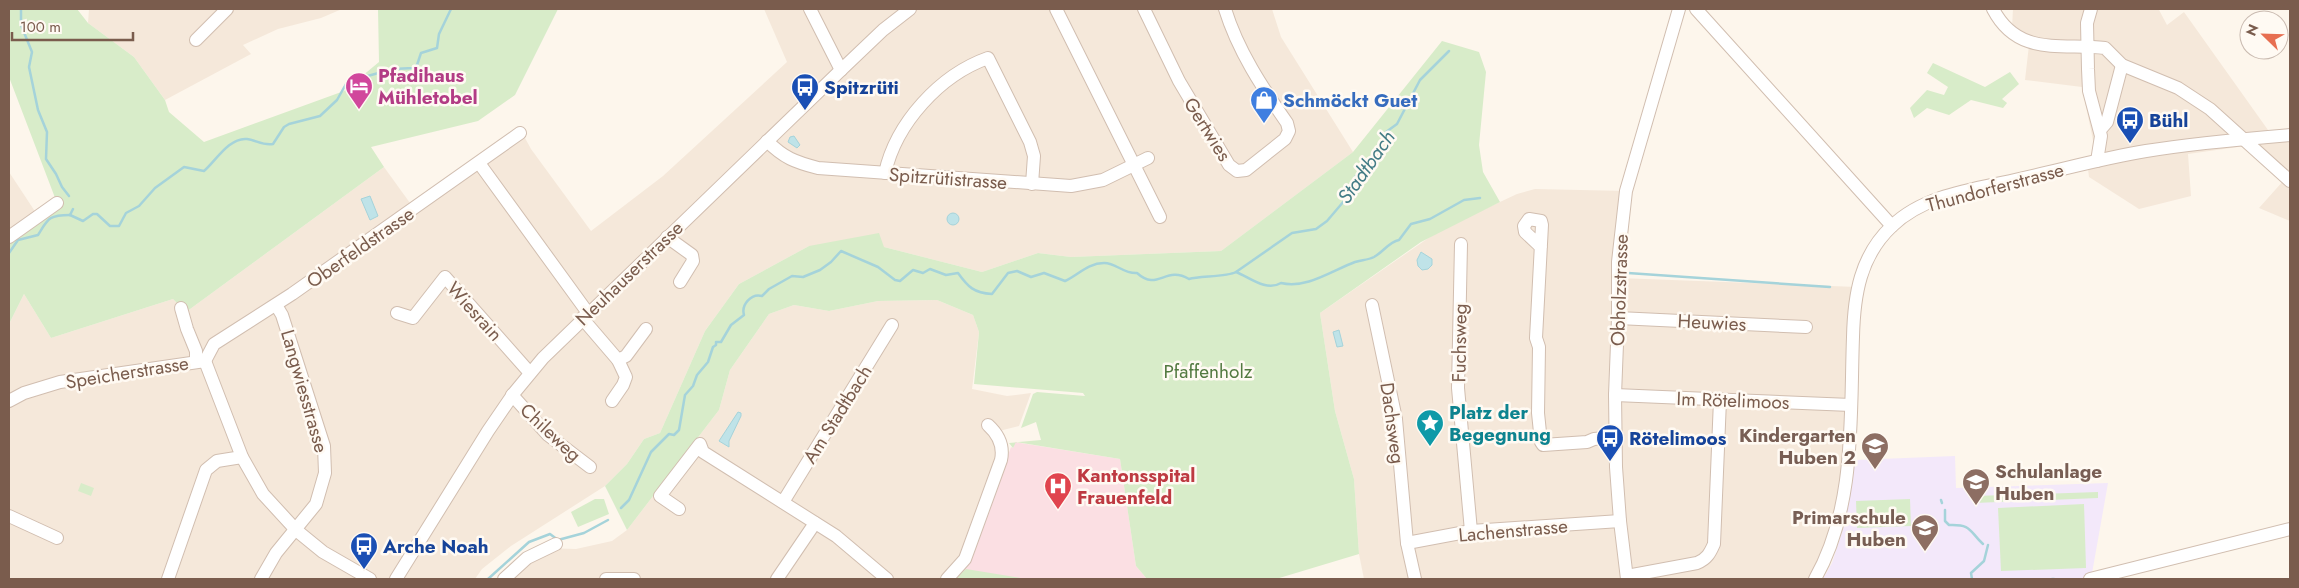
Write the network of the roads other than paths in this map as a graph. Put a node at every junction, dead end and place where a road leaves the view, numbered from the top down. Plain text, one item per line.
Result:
1 (227, 9) edge
2 (810, 9) edge
3 (910, 9) edge
4 (1056, 9) edge
5 (1144, 9) edge
6 (1225, 9) edge
7 (1679, 9) edge
8 (1696, 9) edge
9 (1992, 9) edge
10 (2091, 9) edge
11 (196, 40) dead end
12 (2088, 48) junction
13 (2122, 65) junction
14 (840, 70) junction
15 (2100, 130) junction
16 (520, 133) dead end
17 (2290, 135) edge
18 (2244, 139) junction
19 (767, 141) junction
20 (1148, 158) dead end
21 (2097, 161) junction
22 (479, 163) junction
23 (1133, 165) junction
24 (885, 173) junction
25 (2290, 181) edge
26 (1032, 184) junction
27 (57, 203) dead end
28 (1160, 217) dead end
29 (1892, 226) junction
30 (9, 237) edge
31 (667, 237) junction
32 (1461, 244) dead end
33 (1540, 247) dead end
34 (680, 282) dead end
35 (276, 305) junction
36 (1372, 305) dead end
37 (180, 308) dead end
38 (397, 313) dead end
39 (585, 315) junction
40 (1618, 318) junction
41 (892, 325) dead end
42 (1806, 327) dead end
43 (646, 329) dead end
44 (618, 360) junction
45 (200, 361) junction
46 (530, 373) junction
47 (512, 395) junction
48 (1615, 395) junction
49 (1720, 400) junction
50 (9, 401) edge
51 (612, 401) dead end
52 (1851, 405) junction
53 (988, 425) dead end
54 (1615, 437) junction
55 (242, 457) junction
56 (590, 467) dead end
57 (783, 502) junction
58 (679, 509) dead end
59 (9, 516) edge
60 (1620, 521) junction
61 (815, 523) junction
62 (2290, 529) edge
63 (296, 530) junction
64 (1470, 531) junction
65 (57, 538) dead end
66 (1407, 543) junction
67 (556, 544) dead end
68 (1627, 578) edge
69 (168, 579) edge
70 (261, 579) edge
71 (370, 579) edge
72 (396, 579) edge
73 (504, 579) edge
74 (606, 579) edge
75 (634, 579) edge
76 (777, 579) edge
77 (887, 579) edge
78 (947, 579) edge
79 (1414, 579) edge
80 (1816, 579) edge
81 (2090, 579) edge

1 - 11 street
2 - 14 street
3 - 14 street, Neuhauserstrasse
4 - 23 street
5 - 6 street, Gertwies
7 - 40 street, Obholzstrasse
8 - 29 street
9 - 12 street
10 - 12 street
12 - 13 street
12 - 15 street
13 - 15 street
13 - 18 street
14 - 19 street, Neuhauserstrasse
15 - 21 street
16 - 22 street, Oberfeldstrasse
17 - 18 street, Thundorferstrasse
18 - 21 street, Thundorferstrasse
18 - 25 street
19 - 24 street, Spitzrütistrasse
19 - 31 street, Neuhauserstrasse
20 - 23 street, Spitzrütistrasse
21 - 29 street, Thundorferstrasse
22 - 35 street, Oberfeldstrasse
22 - 39 street
23 - 26 street, Spitzrütistrasse
23 - 28 street
24 - 26 street, Spitzrütistrasse
24 - 26 street
27 - 30 street
29 - 52 street, Thundorferstrasse
31 - 34 street
31 - 39 street, Neuhauserstrasse
32 - 64 street, Fuchsweg
33 - 54 street
35 - 45 street, Oberfeldstrasse
35 - 63 street, Langwiesstrasse
36 - 66 street, Dachsweg
37 - 45 street
38 - 46 street, Wiesrain
39 - 44 street
39 - 46 street, Neuhauserstrasse
40 - 42 street, Heuwies
40 - 48 street, Obholzstrasse
41 - 57 street, Am Stadtbach
43 - 44 street
44 - 51 street
45 - 50 street, Speicherstrasse
45 - 55 street, Speicherstrasse
46 - 47 street, Neuhauserstrasse
47 - 56 street, Chileweg
47 - 72 street, Neuhauserstrasse
48 - 49 street, Im Rötelimoos
48 - 54 street, Obholzstrasse
49 - 52 street, Im Rötelimoos
49 - 68 street
52 - 80 street, Thundorferstrasse
53 - 78 street
54 - 60 street, Obholzstrasse
55 - 63 street, Speicherstrasse
55 - 69 street
57 - 58 street
57 - 61 street
59 - 65 street
60 - 64 street, Lachenstrasse
60 - 68 street, Obholzstrasse
61 - 76 street
61 - 77 street
62 - 81 street
63 - 70 street, Langwiesstrasse
63 - 71 street, Speicherstrasse
64 - 66 street, Lachenstrasse
66 - 79 street, Dachsweg
67 - 73 street
74 - 75 street

